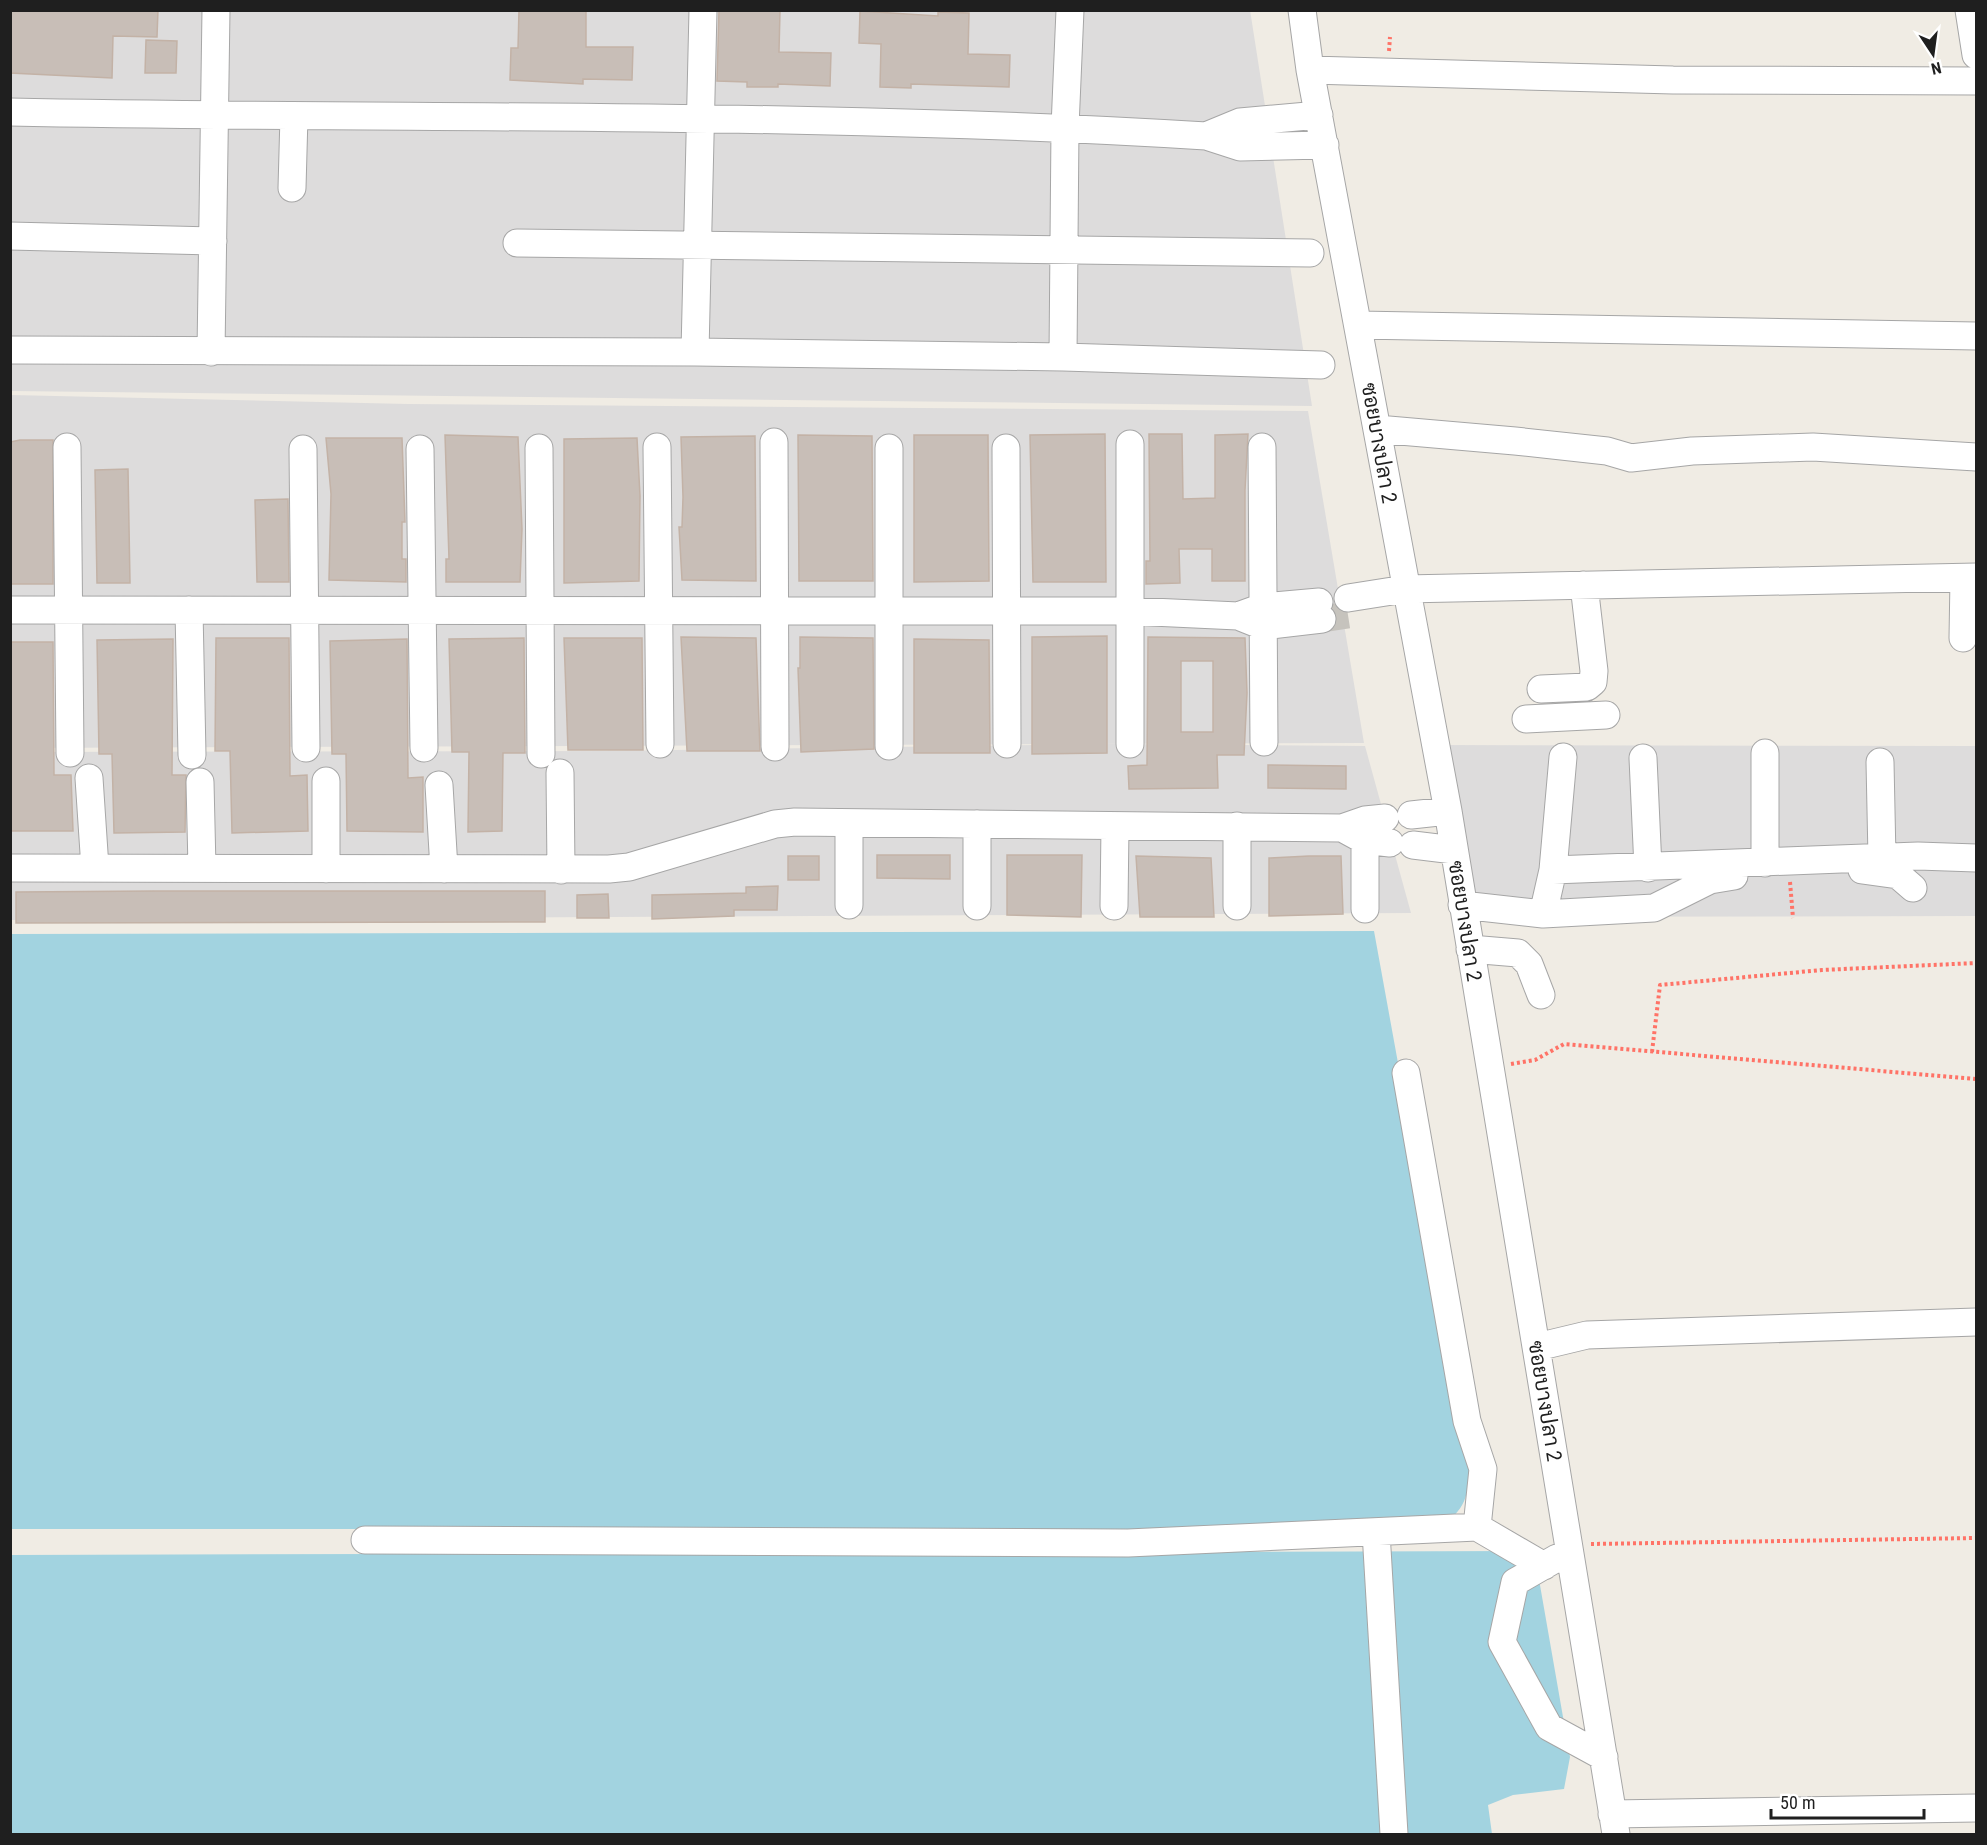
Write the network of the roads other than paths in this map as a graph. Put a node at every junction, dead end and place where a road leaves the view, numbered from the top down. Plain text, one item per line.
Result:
1 (216, 10) edge
2 (703, 10) edge
3 (1070, 10) edge
4 (1302, 10) edge
5 (1970, 10) edge
6 (1977, 56) edge
7 (1310, 70) junction
8 (1977, 81) edge
9 (10, 112) edge
10 (214, 116) junction
11 (294, 116) junction
12 (1319, 116) junction
13 (699, 117) junction
14 (1065, 127) junction
15 (1206, 136) junction
16 (1325, 145) junction
17 (292, 188) dead end
18 (10, 236) edge
19 (213, 241) junction
20 (517, 243) dead end
21 (699, 246) junction
22 (1066, 251) junction
23 (1310, 253) dead end
24 (1358, 325) junction
25 (1977, 336) edge
26 (10, 350) edge
27 (211, 352) junction
28 (695, 352) junction
29 (1063, 357) junction
30 (1321, 365) dead end
31 (1377, 429) junction
32 (774, 442) dead end
33 (1130, 444) dead end
34 (67, 447) dead end
35 (657, 447) dead end
36 (1262, 447) dead end
37 (539, 448) dead end
38 (889, 448) dead end
39 (1006, 448) dead end
40 (303, 449) dead end
41 (420, 449) dead end
42 (1977, 458) edge
43 (1970, 578) edge
44 (1584, 585) junction
45 (1407, 599) junction
46 (10, 610) edge
47 (69, 610) junction
48 (189, 610) junction
49 (305, 610) junction
50 (421, 610) junction
51 (540, 610) junction
52 (658, 610) junction
53 (775, 610) junction
54 (889, 611) junction
55 (1006, 611) junction
56 (1130, 611) junction
57 (1254, 616) junction
58 (1963, 638) dead end
59 (1606, 715) dead end
60 (1565, 717) junction
61 (1526, 719) dead end
62 (1264, 742) dead end
63 (660, 744) dead end
64 (1007, 744) dead end
65 (1130, 744) dead end
66 (889, 746) dead end
67 (775, 747) dead end
68 (306, 748) dead end
69 (424, 748) dead end
70 (70, 753) dead end
71 (1765, 753) dead end
72 (541, 754) dead end
73 (192, 755) dead end
74 (1563, 757) dead end
75 (1643, 758) dead end
76 (1880, 762) dead end
77 (560, 773) dead end
78 (89, 778) dead end
79 (326, 781) dead end
80 (200, 782) dead end
81 (439, 785) dead end
82 (1448, 811) junction
83 (849, 823) junction
84 (977, 824) junction
85 (1115, 825) junction
86 (1237, 826) junction
87 (1381, 830) junction
88 (1454, 850) junction
89 (1882, 858) junction
90 (1977, 858) edge
91 (10, 868) edge
92 (95, 868) junction
93 (202, 868) junction
94 (1648, 868) junction
95 (1777, 868) junction
96 (327, 869) junction
97 (444, 869) junction
98 (561, 870) junction
99 (1553, 870) junction
100 (1913, 888) dead end
101 (849, 905) dead end
102 (1461, 905) junction
103 (977, 906) dead end
104 (1114, 906) dead end
105 (1238, 906) dead end
106 (1365, 909) dead end
107 (1543, 914) junction
108 (1470, 949) junction
109 (1541, 995) dead end
110 (1406, 1073) dead end
111 (1977, 1322) edge
112 (1537, 1347) junction
113 (1477, 1527) junction
114 (1376, 1532) junction
115 (365, 1540) dead end
116 (1567, 1548) junction
117 (1544, 1566) junction
118 (1604, 1757) junction
119 (1977, 1809) edge
120 (1614, 1824) edge
121 (1394, 1834) edge

1 - 10 street
2 - 13 street
3 - 14 street
4 - 7 street, ซอยบางปลา 2
5 - 6 street
7 - 8 street
7 - 12 street, ซอยบางปลา 2
9 - 10 street
10 - 11 street
10 - 19 street
11 - 13 street
11 - 17 street
12 - 15 street
12 - 16 street, ซอยบางปลา 2
13 - 14 street
13 - 21 street
14 - 15 street
14 - 22 street
15 - 16 street
16 - 24 street, ซอยบางปลา 2
18 - 19 street
19 - 27 street
20 - 21 street
21 - 22 street
21 - 28 street
22 - 23 street
22 - 29 street
24 - 25 street
24 - 31 street, ซอยบางปลา 2
26 - 27 street
27 - 28 street
28 - 29 street
29 - 30 street
31 - 42 street
31 - 45 street, ซอยบางปลา 2
32 - 53 street
33 - 56 street
34 - 47 street
35 - 52 street
36 - 57 street
37 - 51 street
38 - 54 street
39 - 55 street
40 - 49 street
41 - 50 street
43 - 44 street
43 - 58 street
44 - 45 street
44 - 60 street
45 - 57 street
45 - 82 street, ซอยบางปลา 2
46 - 47 street
47 - 48 street
47 - 70 street
48 - 49 street
48 - 73 street
49 - 50 street
49 - 68 street
50 - 51 street
50 - 69 street
51 - 52 street
51 - 72 street
52 - 53 street
52 - 63 street
53 - 54 street
53 - 67 street
54 - 55 street
54 - 66 street
55 - 56 street
55 - 64 street
56 - 57 street
56 - 65 street
57 - 62 street
59 - 60 street
60 - 61 street
71 - 95 street
74 - 99 street
75 - 94 street
76 - 89 street
77 - 98 street
78 - 92 street
79 - 96 street
80 - 93 street
81 - 97 street
82 - 87 street
82 - 88 street, ซอยบางปลา 2
83 - 84 street
83 - 98 street
83 - 101 street
84 - 85 street
84 - 103 street
85 - 86 street
85 - 104 street
86 - 87 street
86 - 105 street
87 - 88 street
87 - 106 street
88 - 102 street, ซอยบางปลา 2
89 - 90 street
89 - 95 street
91 - 92 street
92 - 93 street
93 - 96 street
94 - 95 street
94 - 99 street
95 - 100 street
95 - 107 street
96 - 97 street
97 - 98 street
99 - 107 street
102 - 107 street
102 - 108 street, ซอยบางปลา 2
108 - 109 street
108 - 112 street, ซอยบางปลา 2
110 - 113 street
111 - 112 street
112 - 116 street, ซอยบางปลา 2
113 - 114 street
113 - 117 street
114 - 115 street
114 - 121 street
116 - 117 street
116 - 118 street, ซอยบางปลา 2
117 - 118 street
118 - 120 street, ซอยบางปลา 2
119 - 120 street

